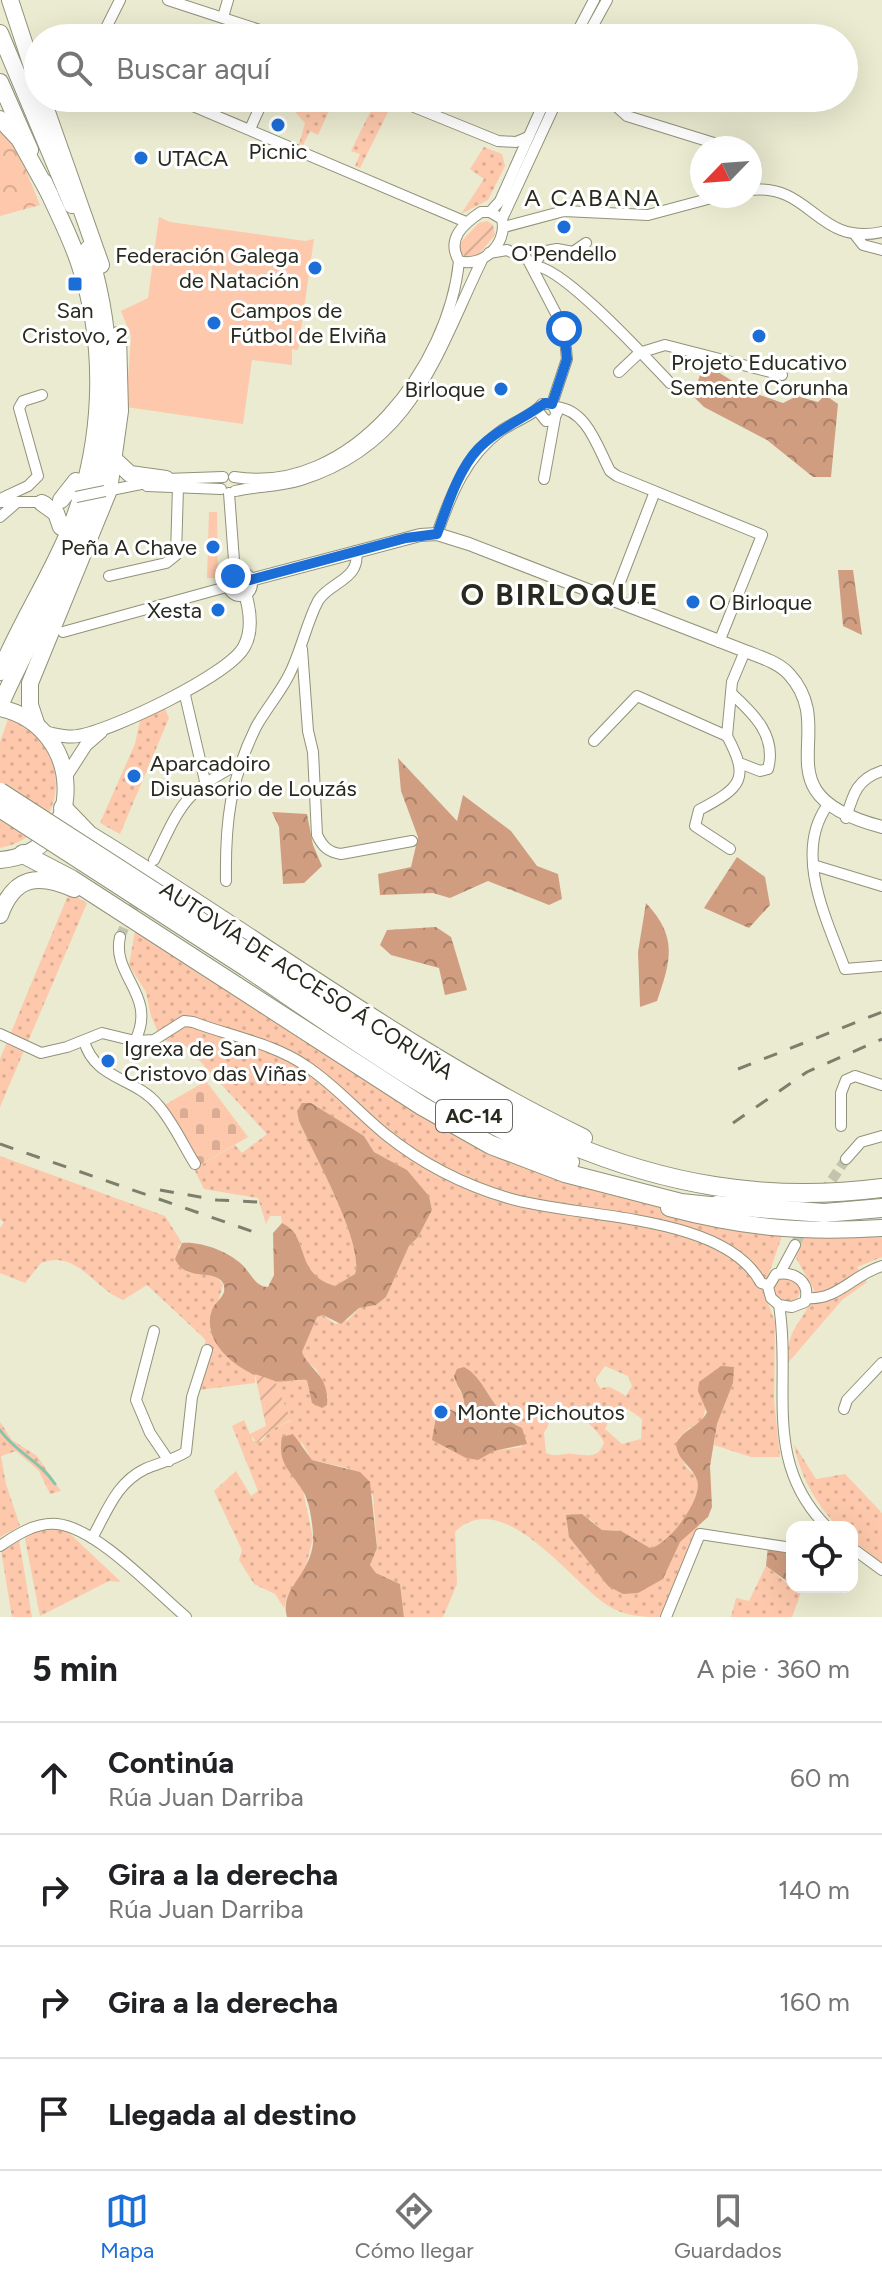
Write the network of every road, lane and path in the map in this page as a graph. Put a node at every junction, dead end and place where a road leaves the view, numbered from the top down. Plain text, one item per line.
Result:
1 (10, 0) edge
2 (120, 0) edge
3 (168, 0) edge
4 (218, 0) edge
5 (228, 0) edge
6 (594, 0) edge
7 (607, 0) edge
8 (211, 13) junction
9 (223, 17) junction
10 (106, 24) edge
11 (246, 24) edge
12 (581, 24) edge
13 (594, 24) edge
14 (0, 33) edge
15 (24, 42) edge
16 (0, 82) edge
17 (24, 91) edge
18 (32, 112) edge
19 (48, 112) edge
20 (208, 112) edge
21 (258, 112) edge
22 (427, 112) edge
23 (540, 112) edge
24 (552, 112) edge
25 (623, 112) edge
26 (0, 119) edge
27 (250, 129) junction
28 (691, 136) edge
29 (528, 137) junction
30 (498, 141) junction
31 (513, 169) junction
32 (762, 190) edge
33 (50, 195) junction
34 (690, 204) edge
35 (83, 210) junction
36 (490, 212) junction
37 (439, 213) junction
38 (466, 222) junction
39 (503, 223) junction
40 (882, 232) edge
41 (455, 236) junction
42 (856, 236) junction
43 (501, 239) junction
44 (85, 240) junction
45 (586, 243) dead end
46 (882, 250) edge
47 (510, 251) junction
48 (542, 253) junction
49 (486, 257) junction
50 (459, 261) junction
51 (101, 265) junction
52 (533, 266) junction
53 (564, 282) junction
54 (545, 290) junction
55 (89, 295) junction
56 (639, 353) junction
57 (619, 372) dead end
58 (782, 375) dead end
59 (670, 383) dead end
60 (42, 395) dead end
61 (554, 410) junction
62 (538, 411) junction
63 (115, 460) junction
64 (544, 479) dead end
65 (172, 483) junction
66 (228, 485) junction
67 (28, 486) junction
68 (114, 491) junction
69 (71, 494) junction
70 (654, 494) junction
71 (37, 503) junction
72 (1, 507) edge
73 (61, 527) junction
74 (437, 534) junction
75 (356, 551) junction
76 (109, 576) dead end
77 (233, 580) junction
78 (250, 580) junction
79 (245, 593) junction
80 (613, 600) junction
81 (63, 632) dead end
82 (719, 642) junction
83 (2, 643) edge
84 (301, 647) junction
85 (745, 651) junction
86 (0, 672) edge
87 (184, 691) junction
88 (731, 693) junction
89 (5, 708) edge
90 (108, 727) junction
91 (42, 728) junction
92 (727, 736) junction
93 (594, 741) dead end
94 (241, 763) junction
95 (742, 764) junction
96 (882, 771) edge
97 (66, 776) junction
98 (205, 781) junction
99 (0, 792) edge
100 (827, 806) junction
101 (0, 808) edge
102 (63, 808) junction
103 (846, 818) junction
104 (882, 827) edge
105 (412, 841) dead end
106 (730, 849) dead end
107 (154, 860) dead end
108 (8, 861) edge
109 (813, 865) junction
110 (226, 881) dead end
111 (882, 886) edge
112 (112, 906) junction
113 (0, 915) edge
114 (120, 937) tunnel mouth
115 (250, 962) junction
116 (882, 966) edge
117 (0, 1034) edge
118 (84, 1041) junction
119 (135, 1041) junction
120 (882, 1085) edge
121 (841, 1126) dead end
122 (882, 1136) edge
123 (846, 1159) tunnel mouth
124 (195, 1164) dead end
125 (635, 1167) junction
126 (565, 1173) junction
127 (882, 1188) edge
128 (729, 1208) junction
129 (882, 1208) edge
130 (882, 1228) edge
131 (795, 1245) tunnel mouth
132 (882, 1266) edge
133 (786, 1274) junction
134 (768, 1285) junction
135 (807, 1298) junction
136 (779, 1305) junction
137 (792, 1307) junction
138 (782, 1325) junction
139 (154, 1331) dead end
140 (207, 1350) dead end
141 (882, 1363) edge
142 (844, 1409) dead end
143 (169, 1461) junction
144 (822, 1521) edge
145 (92, 1538) junction
146 (0, 1546) edge
147 (786, 1547) edge
148 (858, 1552) edge
149 (882, 1570) edge
150 (186, 1617) edge
151 (666, 1617) edge

1 - 15 main road
2 - 10 street
3 - 8 street
4 - 8 street
5 - 9 street
6 - 12 street
7 - 13 street
8 - 9 street
9 - 11 street
14 - 17 main road
16 - 33 main road
18 - 44 main road
19 - 35 main road
20 - 27 street
21 - 27 street
22 - 30 street
23 - 29 street
24 - 39 street
25 - 28 street
26 - 33 main road
27 - 37 street
29 - 30 street
29 - 31 street
30 - 31 street
31 - 36 street
32 - 42 street
33 - 55 main road
34 - 39 street
35 - 44 main road
35 - 51 main road
36 - 38 street
36 - 39 street
37 - 38 street
37 - 41 street
38 - 41 street
39 - 43 street
40 - 42 street
41 - 50 street
42 - 46 street
43 - 47 street
43 - 49 street
44 - 51 main road
44 - 89 main road
45 - 48 street
47 - 48 street
47 - 49 street
47 - 52 street
48 - 52 street
49 - 50 street
49 - 66 street
50 - 66 street
51 - 63 main road
52 - 53 street
52 - 54 street
53 - 54 street
53 - 56 street
54 - 61 street
55 - 69 main road
55 - 86 main road
56 - 57 street
56 - 58 street
56 - 59 street
60 - 67 street
61 - 62 street
61 - 62 street
61 - 64 street
61 - 70 street
62 - 74 street
63 - 65 main road
63 - 68 main road
65 - 66 street
65 - 68 street
65 - 76 street
66 - 77 street
67 - 71 street
67 - 72 street
68 - 69 street, bridge
68 - 91 main road
69 - 71 street
69 - 73 main road
70 - 80 street
70 - 82 street
71 - 72 street
71 - 73 main road
73 - 83 main road
74 - 75 street
74 - 80 street
75 - 78 street
75 - 84 street
77 - 78 street
77 - 79 street
77 - 81 street
78 - 79 street
79 - 87 street
80 - 82 street
82 - 85 street
84 - 94 street
84 - 105 street
85 - 88 street
85 - 100 street
87 - 90 street
87 - 98 street
88 - 92 street
88 - 95 street
89 - 91 main road
90 - 91 street
90 - 97 street
91 - 97 main road
92 - 93 street
92 - 95 street
94 - 98 street
94 - 110 street
95 - 106 street
96 - 103 street
97 - 102 main road
98 - 107 street
99 - 115 highway, AUTOVÍA DE ACCESO Á CORUÑA / AC-14, bridge
100 - 103 street
100 - 109 street
101 - 115 highway, AUTOVÍA DE ACCESO Á CORUÑA / AC-14, bridge
102 - 108 main road
102 - 125 highway
103 - 104 street
108 - 112 highway
109 - 111 street
109 - 116 street
112 - 113 main road
112 - 126 highway
114 - 119 street
115 - 125 highway, AUTOVÍA DE ACCESO Á CORUÑA / AC-14
115 - 128 highway, AUTOVÍA DE ACCESO Á CORUÑA / AC-14
117 - 118 street
118 - 119 street
118 - 124 street
119 - 134 street
120 - 121 street
122 - 123 street
125 - 127 highway, AUTOVÍA DE ACCESO Á CORUÑA / AC-14
126 - 128 highway
126 - 130 main road
128 - 129 highway, AUTOVÍA DE ACCESO Á CORUÑA / AC-14
131 - 133 street
132 - 135 street
133 - 134 street
133 - 135 street
134 - 136 street
135 - 137 street
136 - 137 street
136 - 138 street
137 - 138 street
138 - 144 street
139 - 143 street
140 - 143 street
141 - 142 street
143 - 145 street
145 - 146 street
145 - 150 street
147 - 151 street
148 - 149 street

